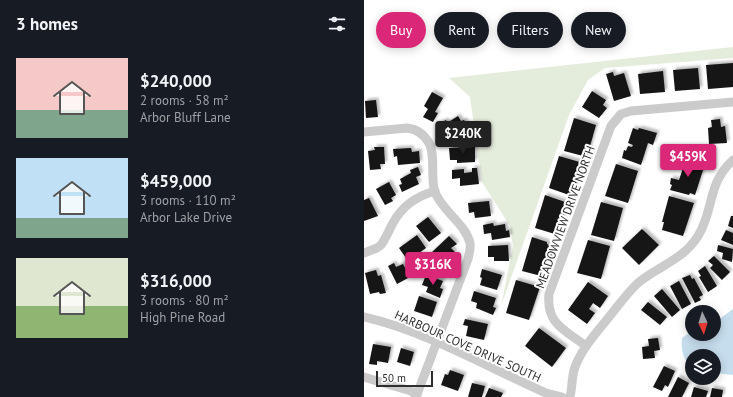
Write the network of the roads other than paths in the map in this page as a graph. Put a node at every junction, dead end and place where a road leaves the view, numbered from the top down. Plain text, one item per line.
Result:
1 (733, 102) edge
2 (364, 132) edge
3 (733, 160) edge
4 (435, 191) junction
5 (364, 253) edge
6 (364, 318) edge
7 (436, 342) junction
8 (586, 346) junction
9 (364, 377) edge
10 (417, 396) edge
11 (562, 397) edge
12 (570, 397) edge

1 - 8 street, MEADOWVIEW DRIVE NORTH
2 - 4 street
3 - 8 street
4 - 5 street
4 - 7 street
6 - 7 street, HARBOUR COVE DRIVE SOUTH
7 - 10 street
7 - 11 street, HARBOUR COVE DRIVE SOUTH
8 - 12 street
9 - 10 street

